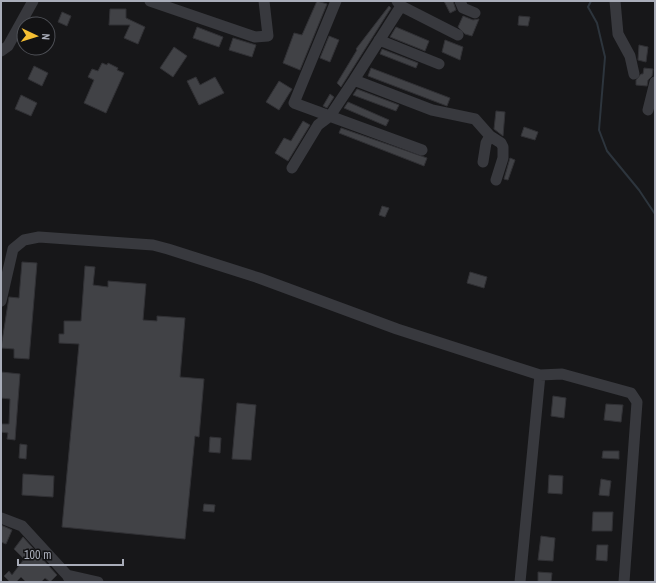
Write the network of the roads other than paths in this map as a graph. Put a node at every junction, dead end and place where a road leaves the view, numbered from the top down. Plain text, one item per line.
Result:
1 (33, 1) edge
2 (150, 1) edge
3 (264, 1) edge
4 (336, 1) edge
5 (460, 1) edge
6 (615, 1) edge
7 (398, 4) edge
8 (475, 13) dead end
9 (458, 35) dead end
10 (379, 40) junction
11 (1, 51) edge
12 (439, 64) dead end
13 (634, 74) dead end
14 (354, 80) junction
15 (655, 82) edge
16 (648, 110) dead end
17 (330, 116) junction
18 (490, 136) junction
19 (422, 150) dead end
20 (483, 162) dead end
21 (292, 168) dead end
22 (496, 180) dead end
23 (1, 301) edge
24 (540, 375) junction
25 (1, 518) edge
26 (69, 578) edge
27 (98, 582) edge
28 (520, 582) edge
29 (624, 582) edge

1 - 11 street
2 - 3 street
4 - 17 street
5 - 8 street
6 - 13 street
7 - 9 street
7 - 10 street
10 - 12 street
10 - 14 street
14 - 17 street
14 - 18 street
15 - 16 street
17 - 19 street
17 - 21 street
18 - 20 street
18 - 22 street
23 - 24 street
24 - 28 street
24 - 29 street
25 - 26 street
26 - 27 street

